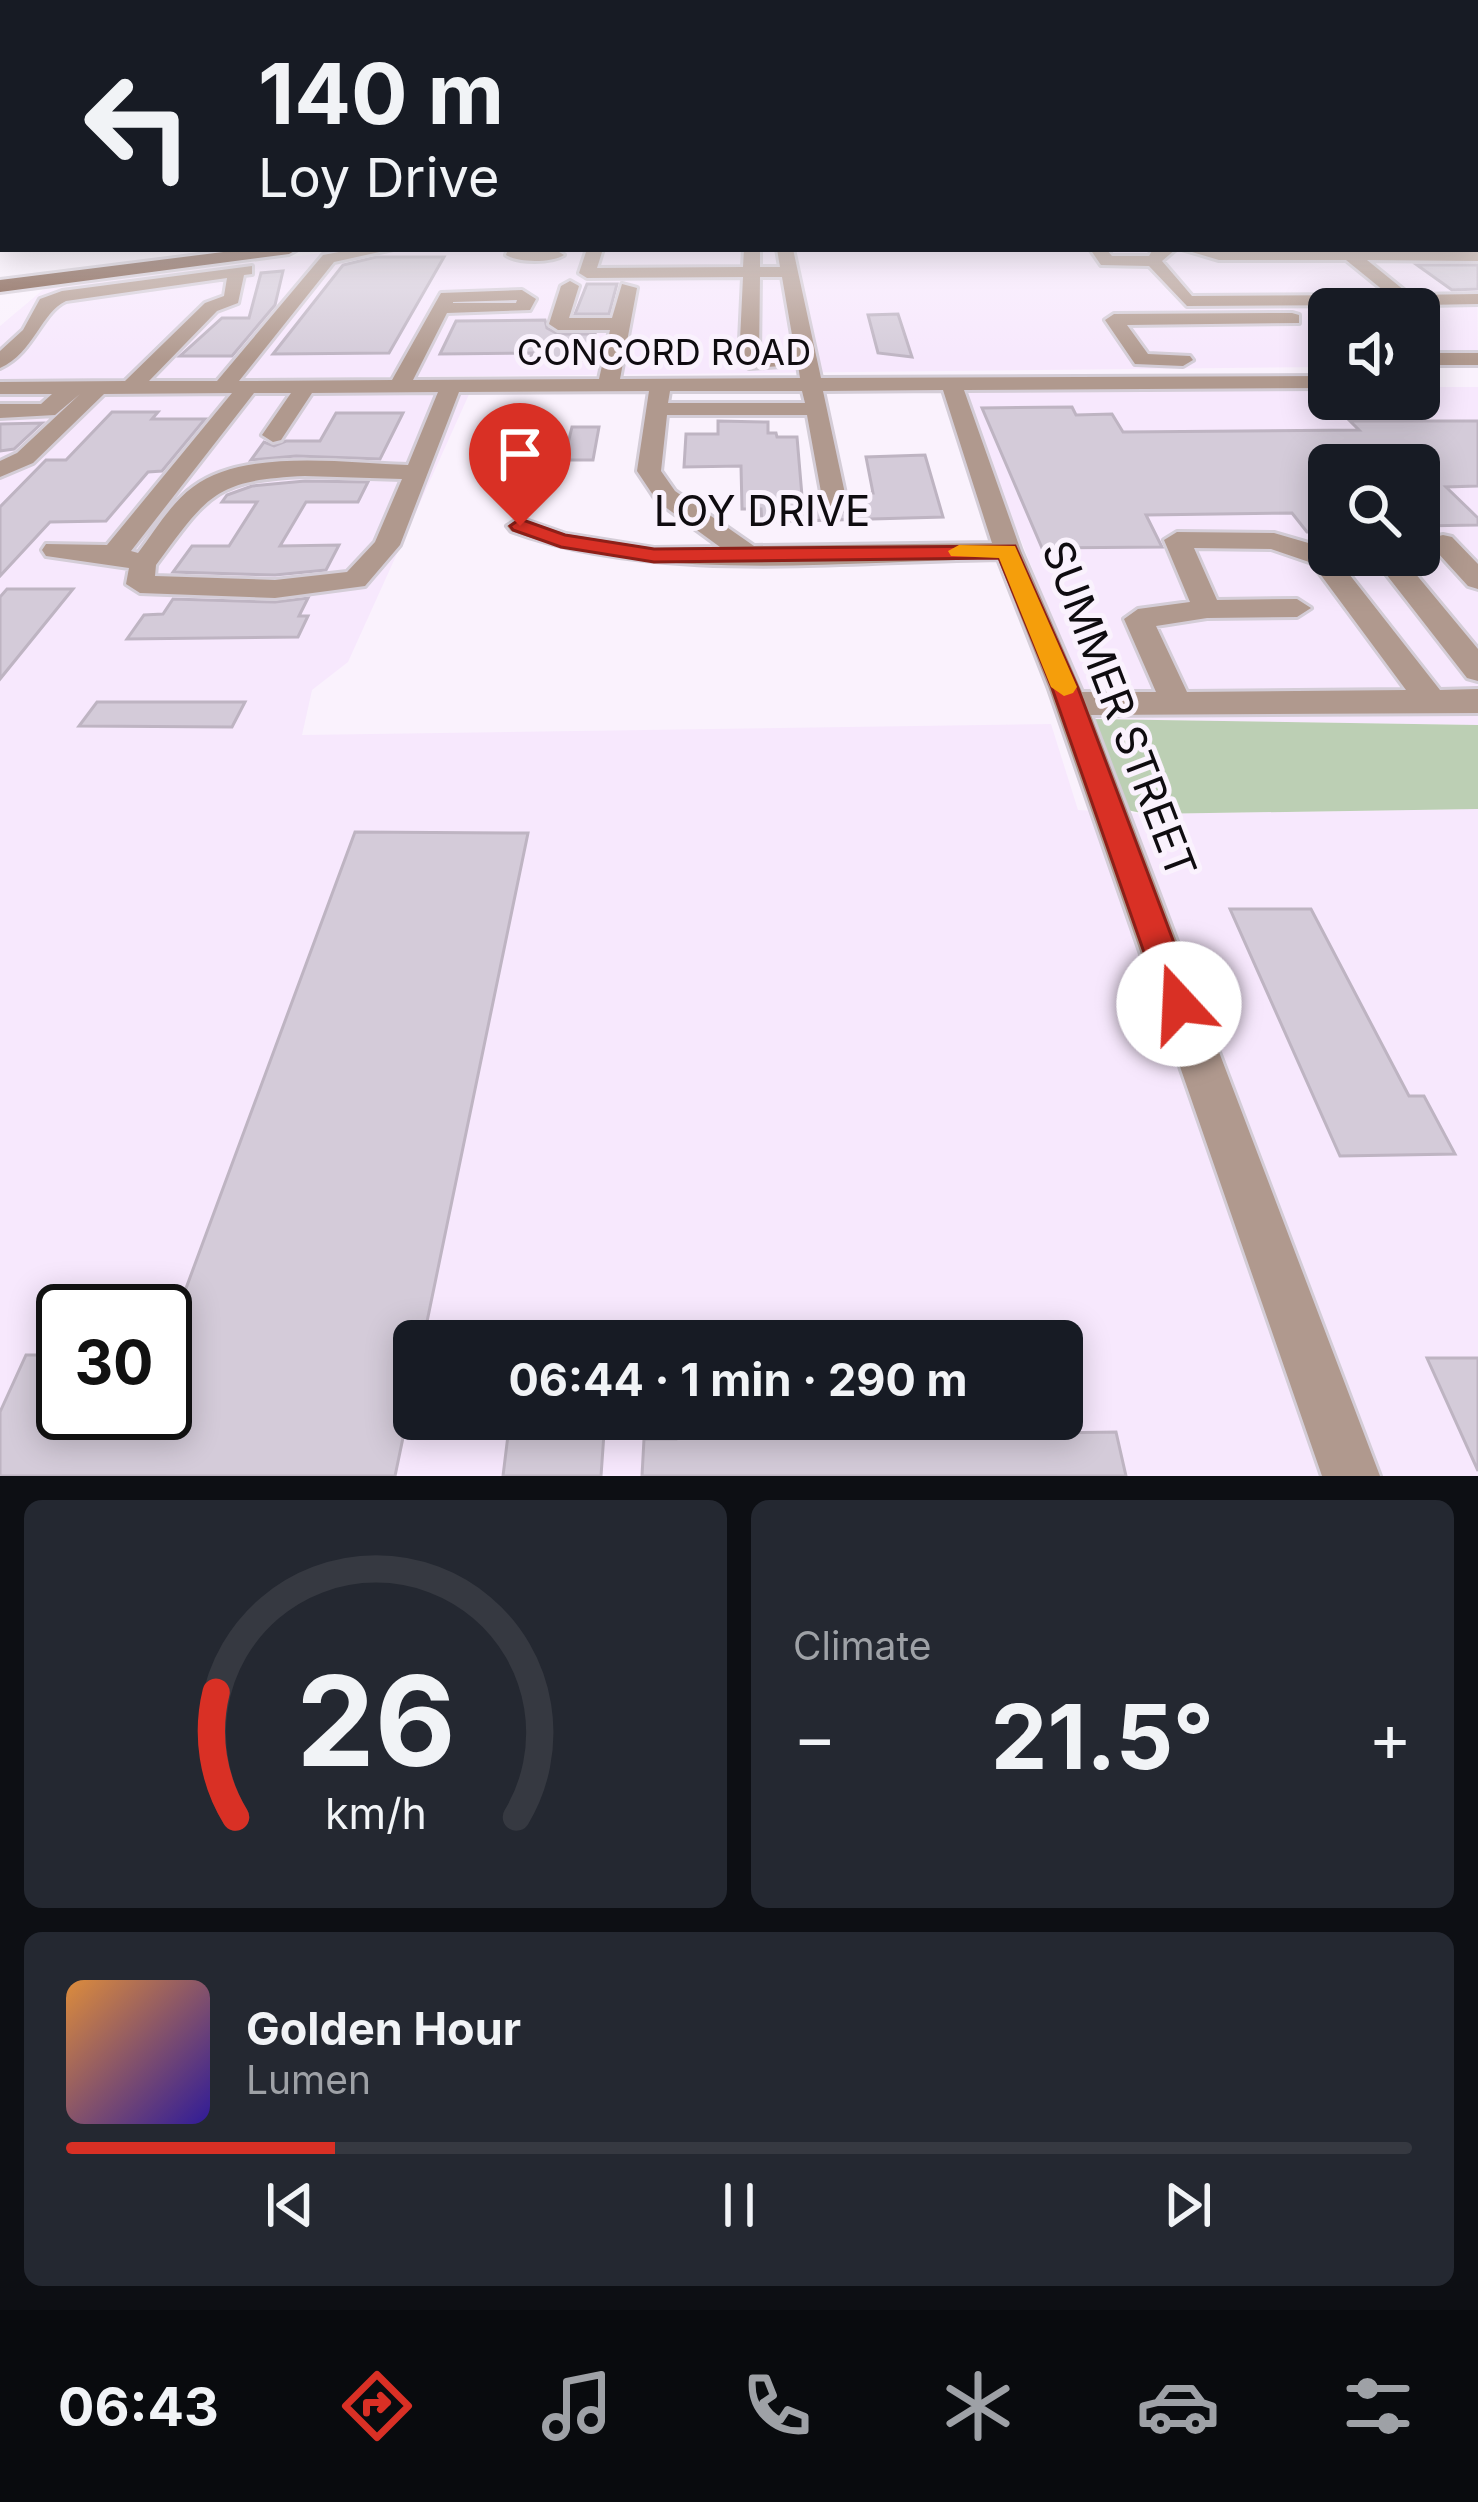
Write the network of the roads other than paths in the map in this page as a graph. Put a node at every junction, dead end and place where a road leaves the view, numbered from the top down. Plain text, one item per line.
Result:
1 (182, 252) edge
2 (280, 252) edge
3 (366, 252) edge
4 (515, 252) edge
5 (594, 252) edge
6 (752, 252) edge
7 (785, 252) edge
8 (1100, 252) edge
9 (1204, 252) edge
10 (1349, 252) edge
11 (556, 255) dead end
12 (1145, 255) edge
13 (1478, 256) edge
14 (244, 264) junction
15 (790, 272) junction
16 (0, 273) edge
17 (752, 273) junction
18 (59, 278) junction
19 (0, 286) edge
20 (570, 286) dead end
21 (628, 287) dead end
22 (1393, 288) edge
23 (0, 296) edge
24 (1478, 299) edge
25 (1272, 300) junction
26 (1308, 302) edge
27 (1440, 305) edge
28 (441, 308) dead end
29 (621, 323) junction
30 (1478, 358) edge
31 (1440, 359) edge
32 (1196, 360) dead end
33 (0, 364) edge
34 (410, 365) junction
35 (152, 366) junction
36 (546, 368) dead end
37 (809, 373) junction
38 (347, 376) junction
39 (610, 376) junction
40 (237, 380) junction
41 (950, 381) junction
42 (1308, 382) edge
43 (1440, 382) edge
44 (1478, 382) edge
45 (306, 386) junction
46 (399, 386) junction
47 (451, 386) junction
48 (490, 386) junction
49 (72, 387) junction
50 (100, 387) junction
51 (131, 387) junction
52 (0, 388) edge
53 (658, 397) junction
54 (817, 409) junction
55 (0, 411) edge
56 (273, 435) dead end
57 (0, 470) edge
58 (416, 472) junction
59 (168, 487) junction
60 (202, 491) junction
61 (520, 526) dead end
62 (1478, 542) edge
63 (1440, 545) edge
64 (55, 550) dead end
65 (1008, 551) junction
66 (839, 553) junction
67 (1308, 553) edge
68 (1440, 553) edge
69 (114, 554) junction
70 (747, 554) junction
71 (143, 564) junction
72 (1336, 576) edge
73 (1406, 576) edge
74 (1478, 580) edge
75 (1297, 608) dead end
76 (1207, 609) junction
77 (1478, 670) edge
78 (1176, 701) junction
79 (1478, 701) edge
80 (1433, 703) junction
81 (1070, 704) junction
82 (1351, 1476) edge

1 - 16 main road
2 - 14 main road
3 - 40 street
4 - 11 street
5 - 17 street
6 - 17 street
7 - 15 street
8 - 12 street
9 - 10 street
10 - 13 street
10 - 22 street
12 - 25 street
14 - 18 main road
14 - 33 street
14 - 35 street
15 - 17 street
15 - 37 street
17 - 37 street
18 - 19 main road
18 - 23 main road
20 - 29 street
21 - 29 street
24 - 27 street
25 - 26 street
25 - 32 street
28 - 34 street
29 - 39 street
30 - 31 street
33 - 35 street
34 - 46 street
34 - 48 street
35 - 51 street
36 - 39 street
37 - 41 street, CONCORD ROAD
37 - 53 street, CONCORD ROAD
37 - 54 street
38 - 40 street
38 - 45 street, CONCORD ROAD
38 - 46 street, CONCORD ROAD
39 - 48 street, CONCORD ROAD
39 - 53 street, CONCORD ROAD
40 - 45 street, CONCORD ROAD
40 - 51 street, CONCORD ROAD
40 - 59 street
41 - 42 street, CONCORD ROAD
41 - 65 street, SUMMER STREET
43 - 44 street
45 - 56 street
46 - 47 street, CONCORD ROAD
47 - 48 street, CONCORD ROAD
47 - 58 street
49 - 50 street, CONCORD ROAD
49 - 52 street, CONCORD ROAD
49 - 55 street
50 - 51 street, CONCORD ROAD
50 - 57 street
53 - 54 street
53 - 70 street
54 - 66 street
58 - 60 street
58 - 71 street
59 - 60 street
59 - 69 street
60 - 71 street
61 - 70 street, LOY DRIVE
62 - 63 street
64 - 69 street
65 - 66 street, LOY DRIVE
65 - 81 street, SUMMER STREET
66 - 70 street, LOY DRIVE
67 - 76 street
68 - 74 street
69 - 71 street
72 - 80 street
73 - 77 street
75 - 76 street
76 - 78 street
78 - 80 street
78 - 81 street
79 - 80 street
81 - 82 street, SUMMER STREET

